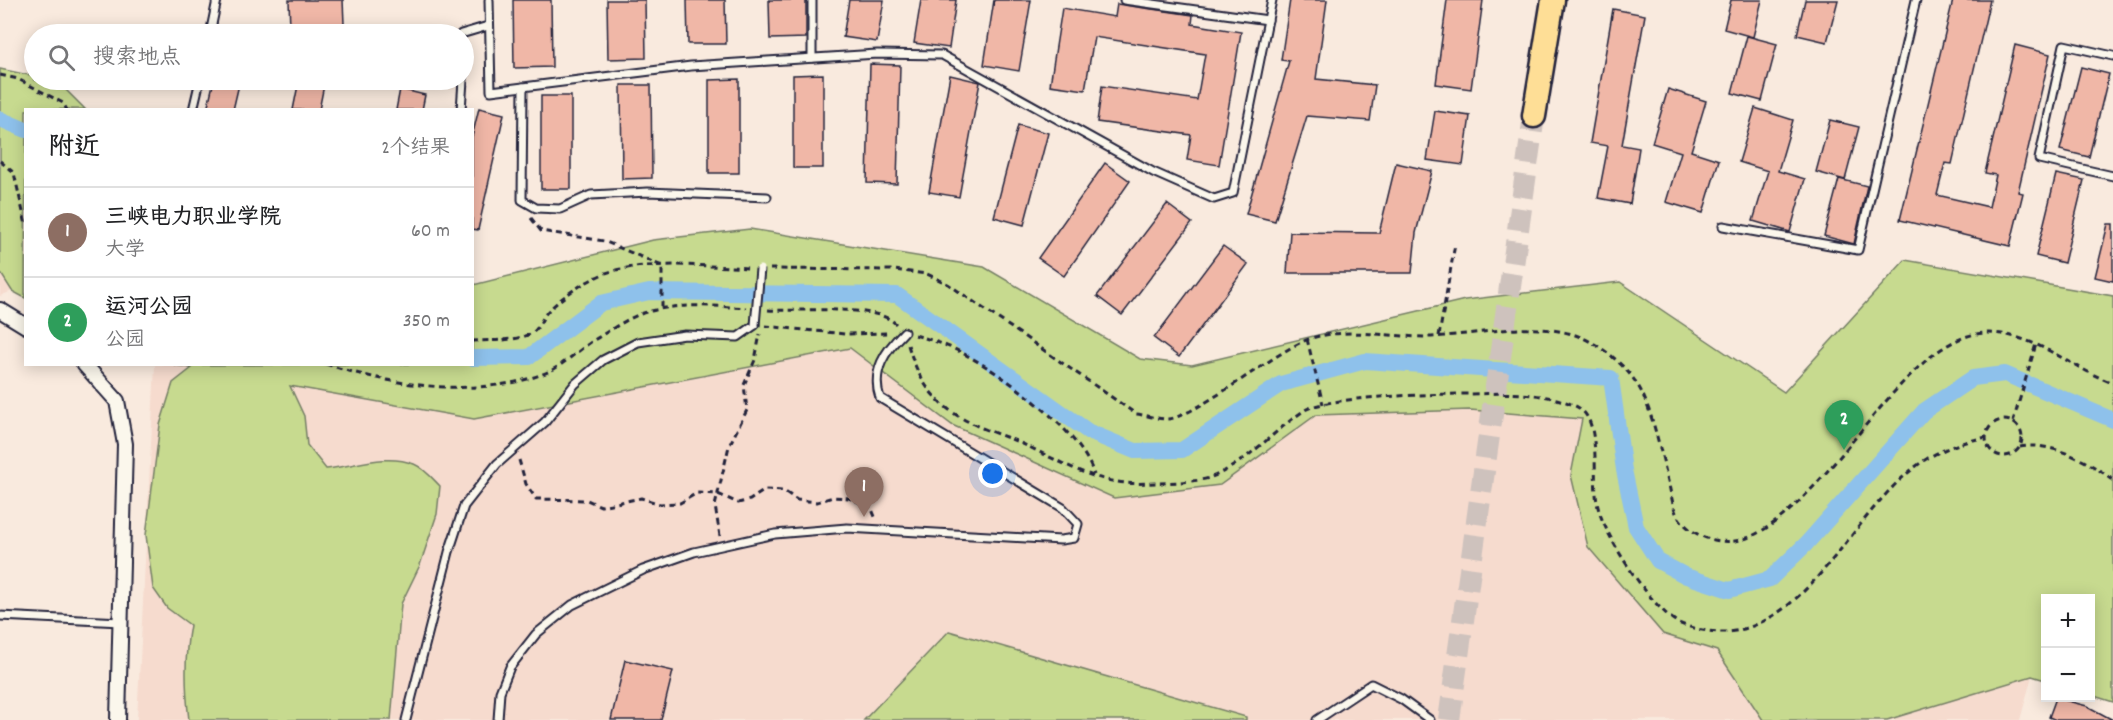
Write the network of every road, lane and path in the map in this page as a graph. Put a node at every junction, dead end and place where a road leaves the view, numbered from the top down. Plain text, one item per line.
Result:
1 (217, 0) edge
2 (489, 0) edge
3 (813, 0) edge
4 (1124, 0) edge
5 (1272, 0) edge
6 (1553, 0) edge
7 (1916, 0) edge
8 (1268, 20) junction
9 (212, 24) edge
10 (488, 26) junction
11 (474, 30) edge
12 (2113, 56) edge
13 (812, 58) junction
14 (0, 75) edge
15 (24, 82) edge
16 (523, 87) junction
17 (39, 90) edge
18 (198, 90) edge
19 (462, 90) edge
20 (66, 108) edge
21 (193, 108) edge
22 (460, 108) edge
23 (1534, 116) tunnel mouth
24 (0, 161) edge
25 (2113, 176) edge
26 (767, 197) dead end
27 (522, 200) junction
28 (24, 216) edge
29 (1723, 226) dead end
30 (1455, 244) dead end
31 (662, 266) junction
32 (760, 268) junction
33 (662, 309) junction
34 (753, 309) dead end
35 (763, 309) dead end
36 (0, 310) edge
37 (24, 325) edge
38 (755, 325) junction
39 (904, 332) junction
40 (1439, 336) junction
41 (1307, 339) junction
42 (474, 340) edge
43 (2036, 344) junction
44 (86, 366) edge
45 (332, 366) edge
46 (2113, 383) edge
47 (1323, 404) junction
48 (2013, 422) junction
49 (1987, 436) junction
50 (515, 447) junction
51 (2020, 447) junction
52 (1094, 475) junction
53 (2113, 480) edge
54 (718, 494) junction
55 (881, 529) junction
56 (723, 545) junction
57 (0, 616) edge
58 (121, 622) junction
59 (118, 720) edge
60 (406, 720) edge
61 (498, 720) edge
62 (1317, 720) edge
63 (1430, 720) edge

1 - 9 lane
2 - 10 lane
3 - 13 lane
4 - 8 lane
5 - 8 lane
6 - 23 main road
7 - 29 lane
8 - 13 lane
10 - 11 lane
10 - 16 lane
12 - 25 lane
13 - 16 lane
14 - 15 path
16 - 27 lane
17 - 20 path
18 - 21 lane
19 - 22 lane
24 - 28 path
26 - 27 lane
27 - 31 path
30 - 40 path
31 - 32 path
31 - 33 path
31 - 42 path
32 - 38 lane, bridge
32 - 41 path
33 - 34 path
33 - 45 path
35 - 39 path
36 - 37 street
38 - 39 path
38 - 50 lane
38 - 54 path
39 - 52 path
39 - 52 path
39 - 55 lane
40 - 41 path
40 - 43 path
41 - 47 path
43 - 46 path
43 - 48 path
44 - 58 street
47 - 49 path
47 - 52 path
48 - 49 path
48 - 51 path
49 - 51 path
50 - 54 path
50 - 60 lane
51 - 53 path
54 - 55 path
54 - 56 path
55 - 56 lane
56 - 61 lane
57 - 58 lane
58 - 59 street
62 - 63 lane

